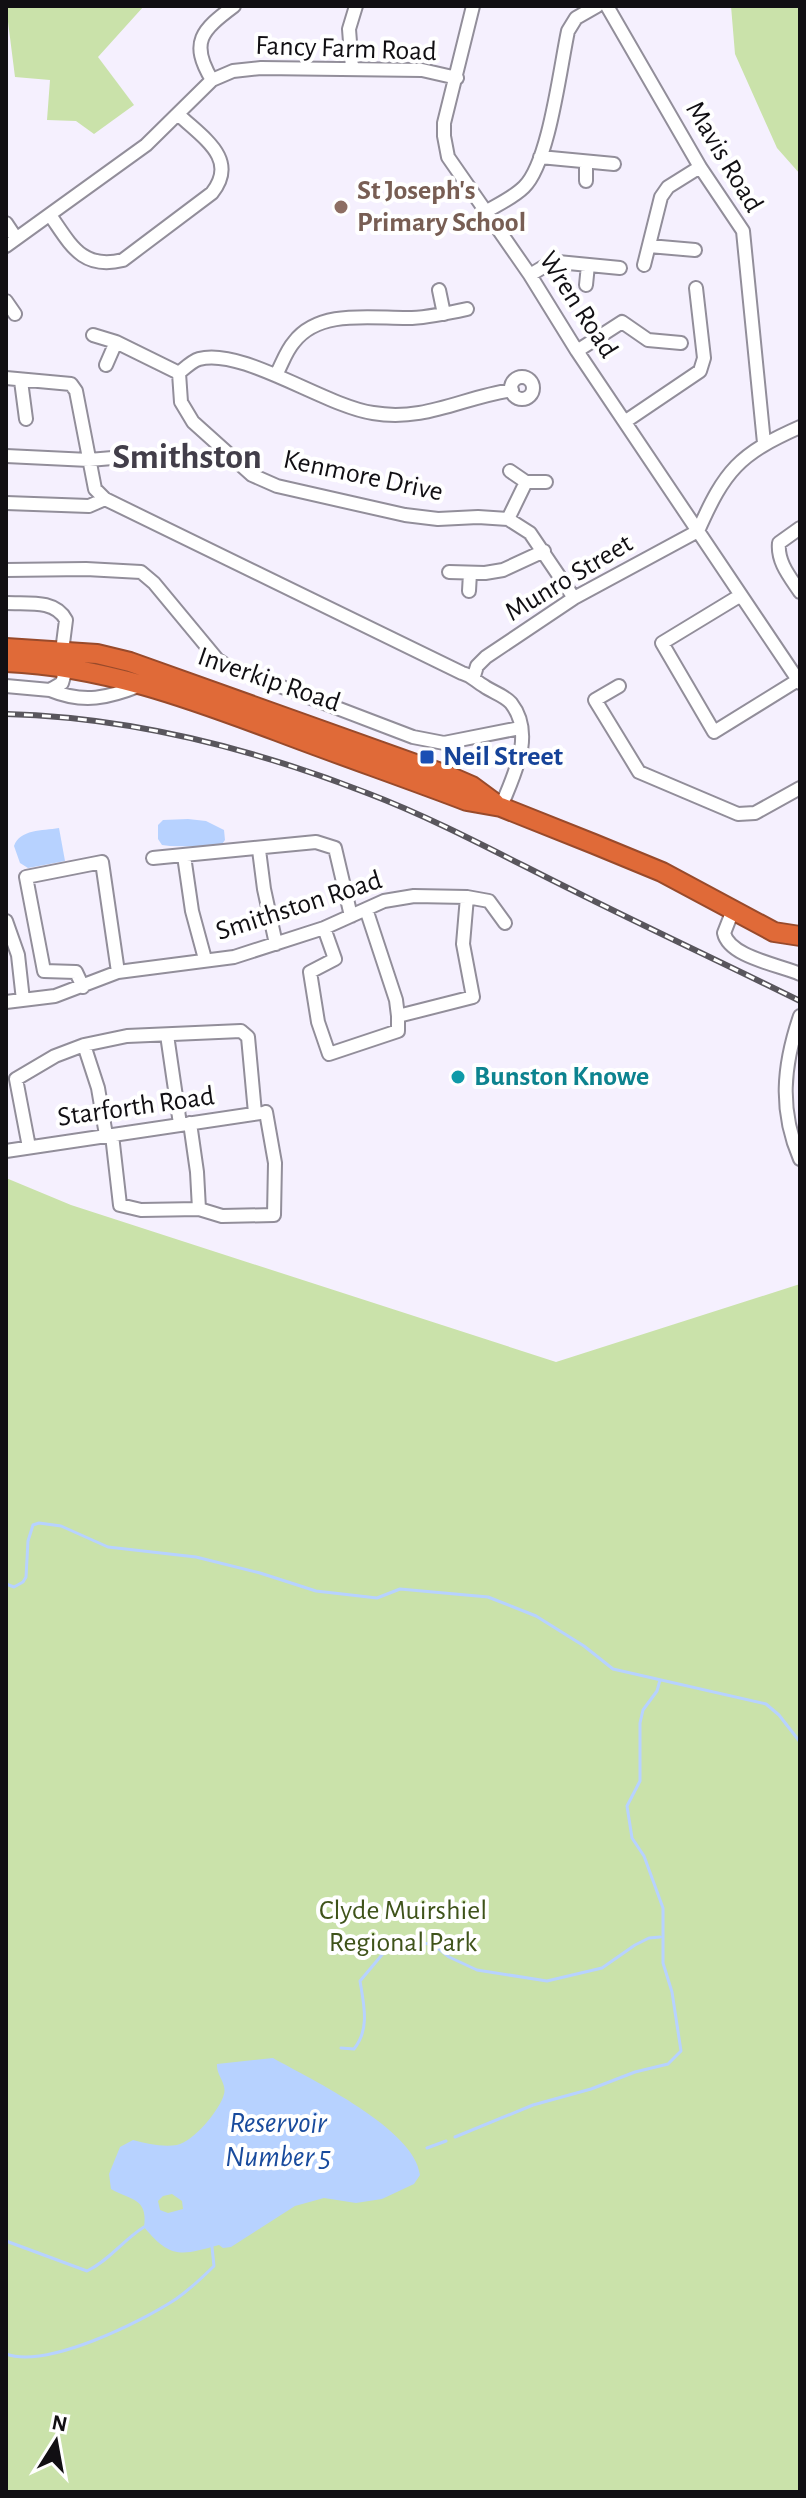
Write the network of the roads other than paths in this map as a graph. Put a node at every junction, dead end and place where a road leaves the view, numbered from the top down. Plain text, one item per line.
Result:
1 (234, 6) edge
2 (356, 6) edge
3 (473, 6) edge
4 (597, 6) edge
5 (607, 6) edge
6 (352, 68) junction
7 (457, 78) junction
8 (212, 80) junction
9 (179, 115) junction
10 (540, 157) junction
11 (586, 162) junction
12 (614, 164) dead end
13 (700, 167) junction
14 (586, 181) dead end
15 (487, 211) junction
16 (50, 215) junction
17 (6, 223) edge
18 (11, 242) edge
19 (649, 246) junction
20 (695, 250) dead end
21 (588, 265) junction
22 (644, 265) dead end
23 (620, 268) dead end
24 (530, 275) junction
25 (586, 285) dead end
26 (696, 288) dead end
27 (439, 290) dead end
28 (6, 301) edge
29 (467, 309) dead end
30 (15, 314) dead end
31 (444, 314) junction
32 (93, 335) dead end
33 (116, 342) junction
34 (681, 343) dead end
35 (577, 351) junction
36 (106, 365) dead end
37 (179, 373) junction
38 (276, 375) junction
39 (6, 378) edge
40 (21, 381) junction
41 (512, 390) dead end
42 (26, 419) dead end
43 (626, 421) junction
44 (800, 427) edge
45 (764, 443) junction
46 (6, 456) edge
47 (136, 456) dead end
48 (89, 460) junction
49 (510, 471) dead end
50 (526, 482) junction
51 (546, 482) dead end
52 (105, 499) junction
53 (6, 503) edge
54 (508, 519) junction
55 (800, 528) edge
56 (698, 531) junction
57 (544, 551) junction
58 (6, 570) edge
59 (449, 572) dead end
60 (470, 573) junction
61 (469, 591) dead end
62 (800, 592) edge
63 (741, 595) junction
64 (574, 598) junction
65 (6, 603) edge
66 (6, 648) edge
67 (62, 659) junction
68 (6, 662) edge
69 (474, 676) junction
70 (799, 682) edge
71 (144, 684) junction
72 (6, 686) edge
73 (619, 686) dead end
74 (34, 688) junction
75 (50, 690) junction
76 (520, 728) junction
77 (800, 788) edge
78 (501, 807) junction
79 (259, 850) junction
80 (184, 856) junction
81 (153, 858) dead end
82 (467, 897) junction
83 (366, 909) junction
84 (733, 910) junction
85 (351, 916) junction
86 (6, 921) edge
87 (505, 923) dead end
88 (324, 928) junction
89 (800, 936) edge
90 (276, 944) junction
91 (205, 959) junction
92 (118, 972) junction
93 (800, 974) edge
94 (83, 987) junction
95 (23, 1000) junction
96 (6, 1002) edge
97 (398, 1016) junction
98 (800, 1016) edge
99 (167, 1035) junction
100 (84, 1045) junction
101 (787, 1073) junction
102 (800, 1077) edge
103 (265, 1112) junction
104 (185, 1124) junction
105 (109, 1135) junction
106 (29, 1147) junction
107 (6, 1151) edge
108 (800, 1159) edge
109 (199, 1209) junction

1 - 8 street
2 - 6 street
3 - 7 street, Wren Road
4 - 10 street
5 - 13 street, Mavis Road
6 - 7 street, Fancy Farm Road
6 - 8 street, Fancy Farm Road
7 - 15 street, Wren Road
8 - 9 street
9 - 16 street
9 - 16 street
10 - 11 street
10 - 15 street
11 - 12 street
11 - 14 street
13 - 19 street
13 - 45 street, Mavis Road
15 - 24 street, Wren Road
16 - 18 street
17 - 18 street
19 - 20 street
19 - 22 street
21 - 23 street
21 - 24 street
21 - 25 street
24 - 35 street, Wren Road
26 - 43 street
27 - 31 street
28 - 30 street
29 - 31 street
31 - 38 street
32 - 33 street
33 - 36 street
33 - 37 street
34 - 35 street
35 - 43 street, Wren Road
37 - 38 street
37 - 54 street, Kenmore Drive
38 - 41 street
39 - 40 street
40 - 42 street
40 - 48 street
43 - 56 street, Wren Road
44 - 45 street
45 - 56 street
46 - 48 street
47 - 48 street
48 - 52 street
49 - 50 street
50 - 51 street
50 - 54 street
52 - 53 street
52 - 69 street
54 - 57 street
55 - 62 street
56 - 63 street, Wren Road
56 - 64 street, Munro Street
57 - 60 street
57 - 64 street
58 - 76 street
59 - 60 street
60 - 61 street
63 - 70 street, Wren Road
63 - 70 street
64 - 69 street, Munro Street
65 - 67 street
66 - 67 highway, Inverkip Road
67 - 68 highway, Inverkip Road
67 - 71 highway, Inverkip Road
67 - 74 street
67 - 75 street
67 - 78 highway, Inverkip Road
69 - 76 street
71 - 75 street
71 - 78 highway, Inverkip Road
72 - 74 street
73 - 77 street
74 - 75 street
76 - 78 street
78 - 84 highway, Inverkip Road
79 - 80 street
79 - 85 street
79 - 90 street
80 - 81 street
80 - 91 street
82 - 83 street, Smithston Road
82 - 87 street, Smithston Road
82 - 97 street
83 - 85 street, Smithston Road
83 - 97 street
84 - 89 highway, Inverkip Road
84 - 93 street
85 - 88 street, Smithston Road
86 - 95 street
88 - 90 street, Smithston Road
88 - 97 street
90 - 91 street, Smithston Road
91 - 92 street, Smithston Road
92 - 94 street, Smithston Road
92 - 94 street
94 - 95 street, Smithston Road
95 - 96 street, Smithston Road
98 - 101 street
99 - 100 street
99 - 103 street
99 - 104 street
100 - 105 street
100 - 106 street
101 - 102 street
101 - 108 street
103 - 104 street, Starforth Road
103 - 109 street
104 - 105 street, Starforth Road
104 - 109 street
105 - 106 street, Starforth Road
105 - 109 street
106 - 107 street, Starforth Road

